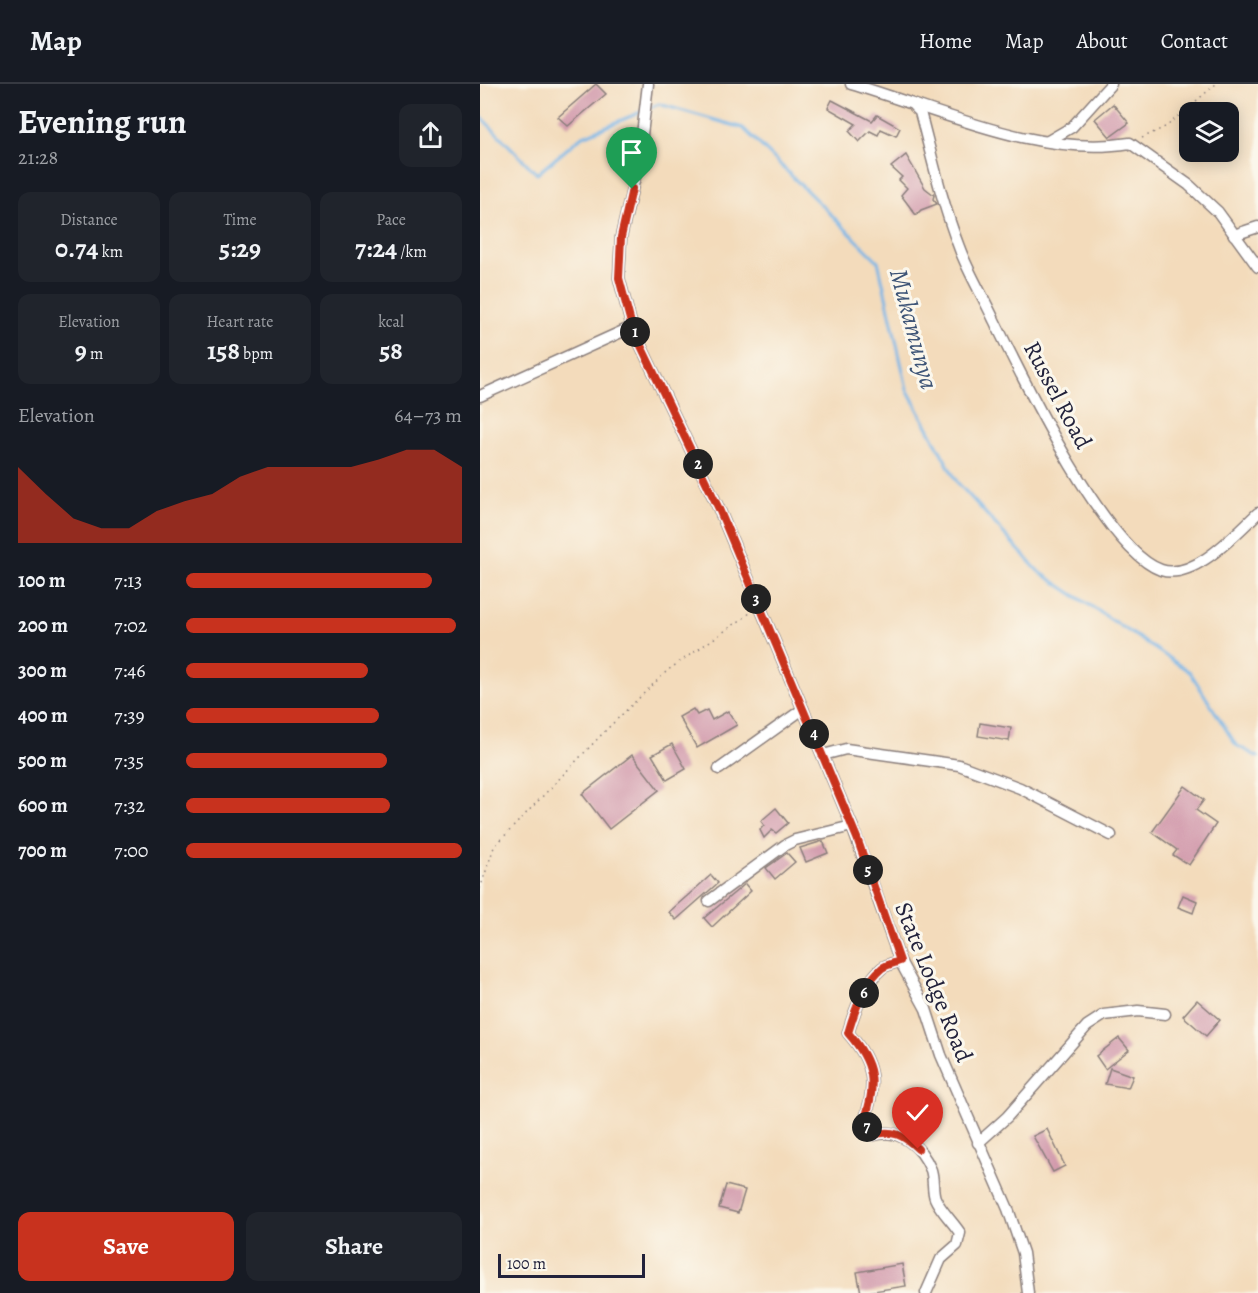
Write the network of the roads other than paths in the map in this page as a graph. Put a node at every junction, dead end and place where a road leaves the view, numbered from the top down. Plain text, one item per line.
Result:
1 (648, 84) edge
2 (851, 84) edge
3 (1111, 84) edge
4 (915, 106) junction
5 (1048, 141) junction
6 (1258, 227) edge
7 (1234, 234) junction
8 (1258, 267) edge
9 (632, 327) junction
10 (480, 396) edge
11 (1258, 513) edge
12 (803, 710) junction
13 (823, 755) junction
14 (719, 769) dead end
15 (852, 826) junction
16 (1111, 835) dead end
17 (709, 901) dead end
18 (900, 961) junction
19 (1165, 1014) dead end
20 (978, 1143) junction
21 (926, 1293) edge
22 (1028, 1293) edge

1 - 9 street, State Lodge Road
2 - 4 street
3 - 5 street
4 - 5 street
4 - 11 street, Russel Road
5 - 7 street
6 - 7 street
7 - 8 street
9 - 10 street
9 - 12 street, State Lodge Road
12 - 13 street, State Lodge Road
12 - 14 street
13 - 15 street, State Lodge Road
13 - 16 street
15 - 17 street
15 - 18 street, State Lodge Road
18 - 20 street, State Lodge Road
18 - 21 street
19 - 20 street
20 - 22 street, State Lodge Road

